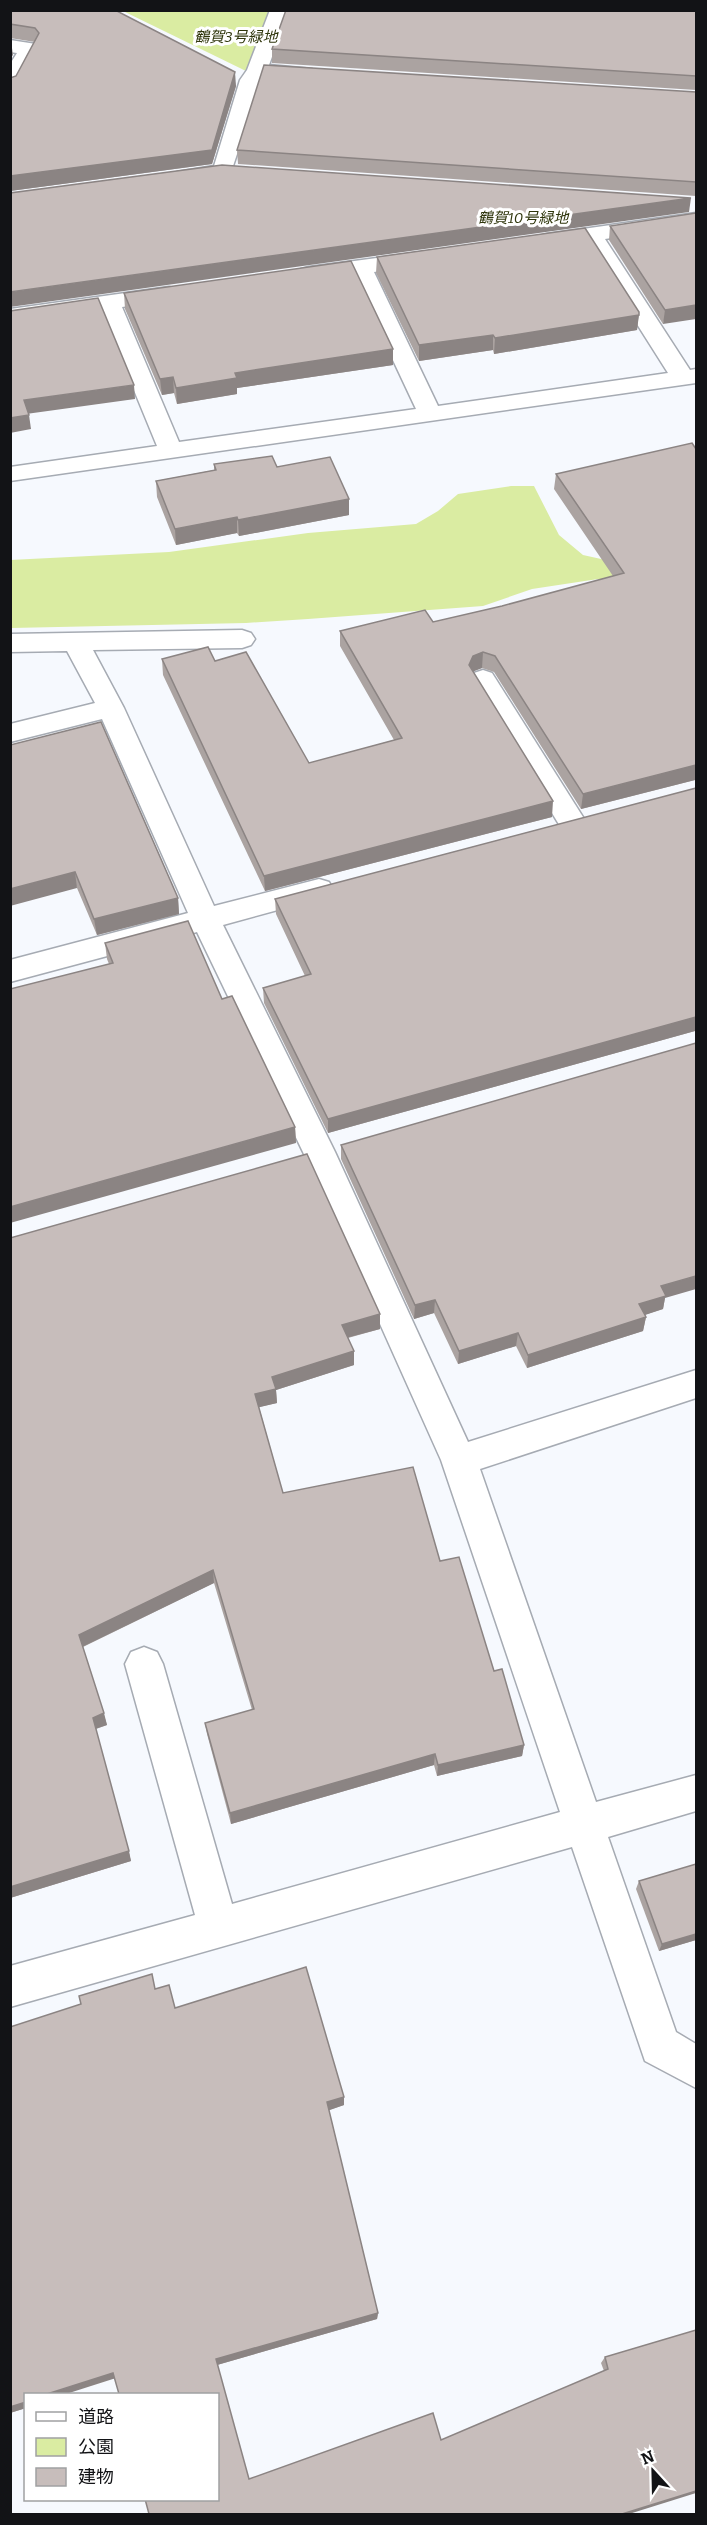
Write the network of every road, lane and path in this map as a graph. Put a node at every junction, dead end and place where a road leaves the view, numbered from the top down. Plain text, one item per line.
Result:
1 (280, 10) edge
2 (10, 46) edge
3 (258, 70) junction
4 (329, 75) edge
5 (10, 84) edge
6 (223, 171) junction
7 (246, 172) edge
8 (164, 179) edge
9 (674, 202) edge
10 (696, 204) edge
11 (696, 219) edge
12 (592, 235) junction
13 (523, 245) edge
14 (441, 256) edge
15 (360, 267) junction
16 (292, 277) edge
17 (189, 291) edge
18 (109, 302) junction
19 (10, 316) edge
20 (690, 377) edge
21 (430, 414) junction
22 (171, 451) junction
23 (10, 474) edge
24 (242, 639) dead end
25 (10, 643) edge
26 (76, 643) junction
27 (483, 678) edge
28 (111, 708) junction
29 (10, 733) edge
30 (573, 824) edge
31 (343, 883) edge
32 (205, 919) junction
33 (10, 971) edge
34 (696, 1384) edge
35 (459, 1460) junction
36 (144, 1664) dead end
37 (696, 1793) edge
38 (585, 1825) junction
39 (219, 1928) junction
40 (10, 1986) edge
41 (696, 2067) edge

1 - 3 street
2 - 5 street
3 - 4 street
3 - 6 street
6 - 7 street
6 - 8 street
9 - 10 street
11 - 12 street
12 - 13 street
12 - 20 street
14 - 15 street
15 - 16 street
15 - 21 street
17 - 18 street
18 - 19 street
18 - 22 street
20 - 21 street
21 - 22 street
22 - 23 street
24 - 26 street
25 - 26 street
26 - 28 street
27 - 30 street
28 - 29 street
28 - 32 street
31 - 32 street
32 - 33 street
32 - 35 street
34 - 35 street
35 - 38 street
36 - 39 street
37 - 38 street
38 - 39 street
38 - 41 street
39 - 40 street

